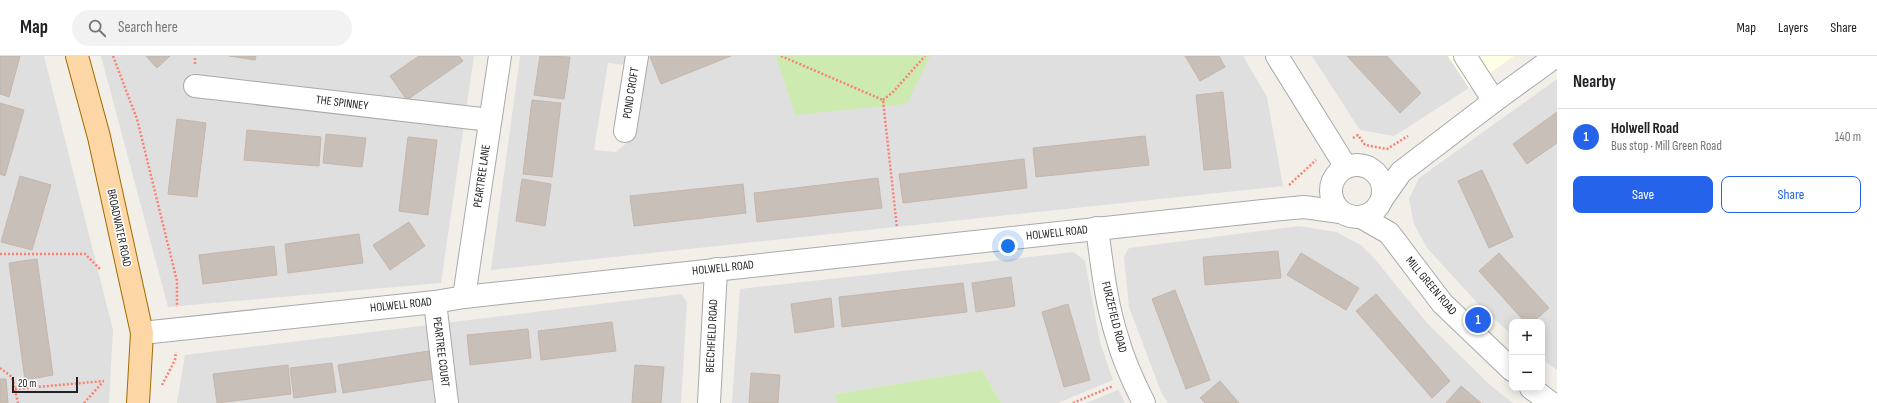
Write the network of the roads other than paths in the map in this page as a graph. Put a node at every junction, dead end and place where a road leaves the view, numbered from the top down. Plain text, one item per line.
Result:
1 (77, 56) edge
2 (500, 56) edge
3 (637, 56) edge
4 (1278, 56) edge
5 (1465, 56) edge
6 (1556, 56) edge
7 (194, 86) dead end
8 (1494, 101) junction
9 (490, 120) junction
10 (625, 131) dead end
11 (1340, 174) junction
12 (1382, 201) junction
13 (1304, 207) junction
14 (1340, 212) junction
15 (1362, 217) junction
16 (1097, 228) junction
17 (1389, 233) junction
18 (716, 269) junction
19 (464, 297) junction
20 (435, 302) junction
21 (142, 333) junction
22 (1509, 367) edge
23 (1535, 391) edge
24 (138, 403) edge
25 (447, 403) edge
26 (708, 403) edge
27 (1144, 403) edge
28 (1551, 403) edge

1 - 21 main road, BROADWATER ROAD
2 - 9 street, PEARTREE LANE
3 - 10 street, POND CROFT
4 - 11 street
5 - 8 street
6 - 8 street
7 - 9 street, THE SPINNEY
8 - 12 street
9 - 19 street, PEARTREE LANE
11 - 12 street
11 - 13 street
11 - 14 street
12 - 15 street
12 - 17 street, MILL GREEN ROAD
13 - 14 street, HOLWELL ROAD
13 - 16 street, HOLWELL ROAD
14 - 15 street
15 - 17 street, MILL GREEN ROAD
16 - 18 street, HOLWELL ROAD
16 - 27 street, FURZEFIELD ROAD
17 - 22 street, MILL GREEN ROAD
18 - 19 street, HOLWELL ROAD
18 - 26 street, BEECHFIELD ROAD
19 - 20 street, HOLWELL ROAD
20 - 21 street, HOLWELL ROAD
20 - 25 street, PEARTREE COURT
21 - 24 main road, BROADWATER ROAD
23 - 28 street

